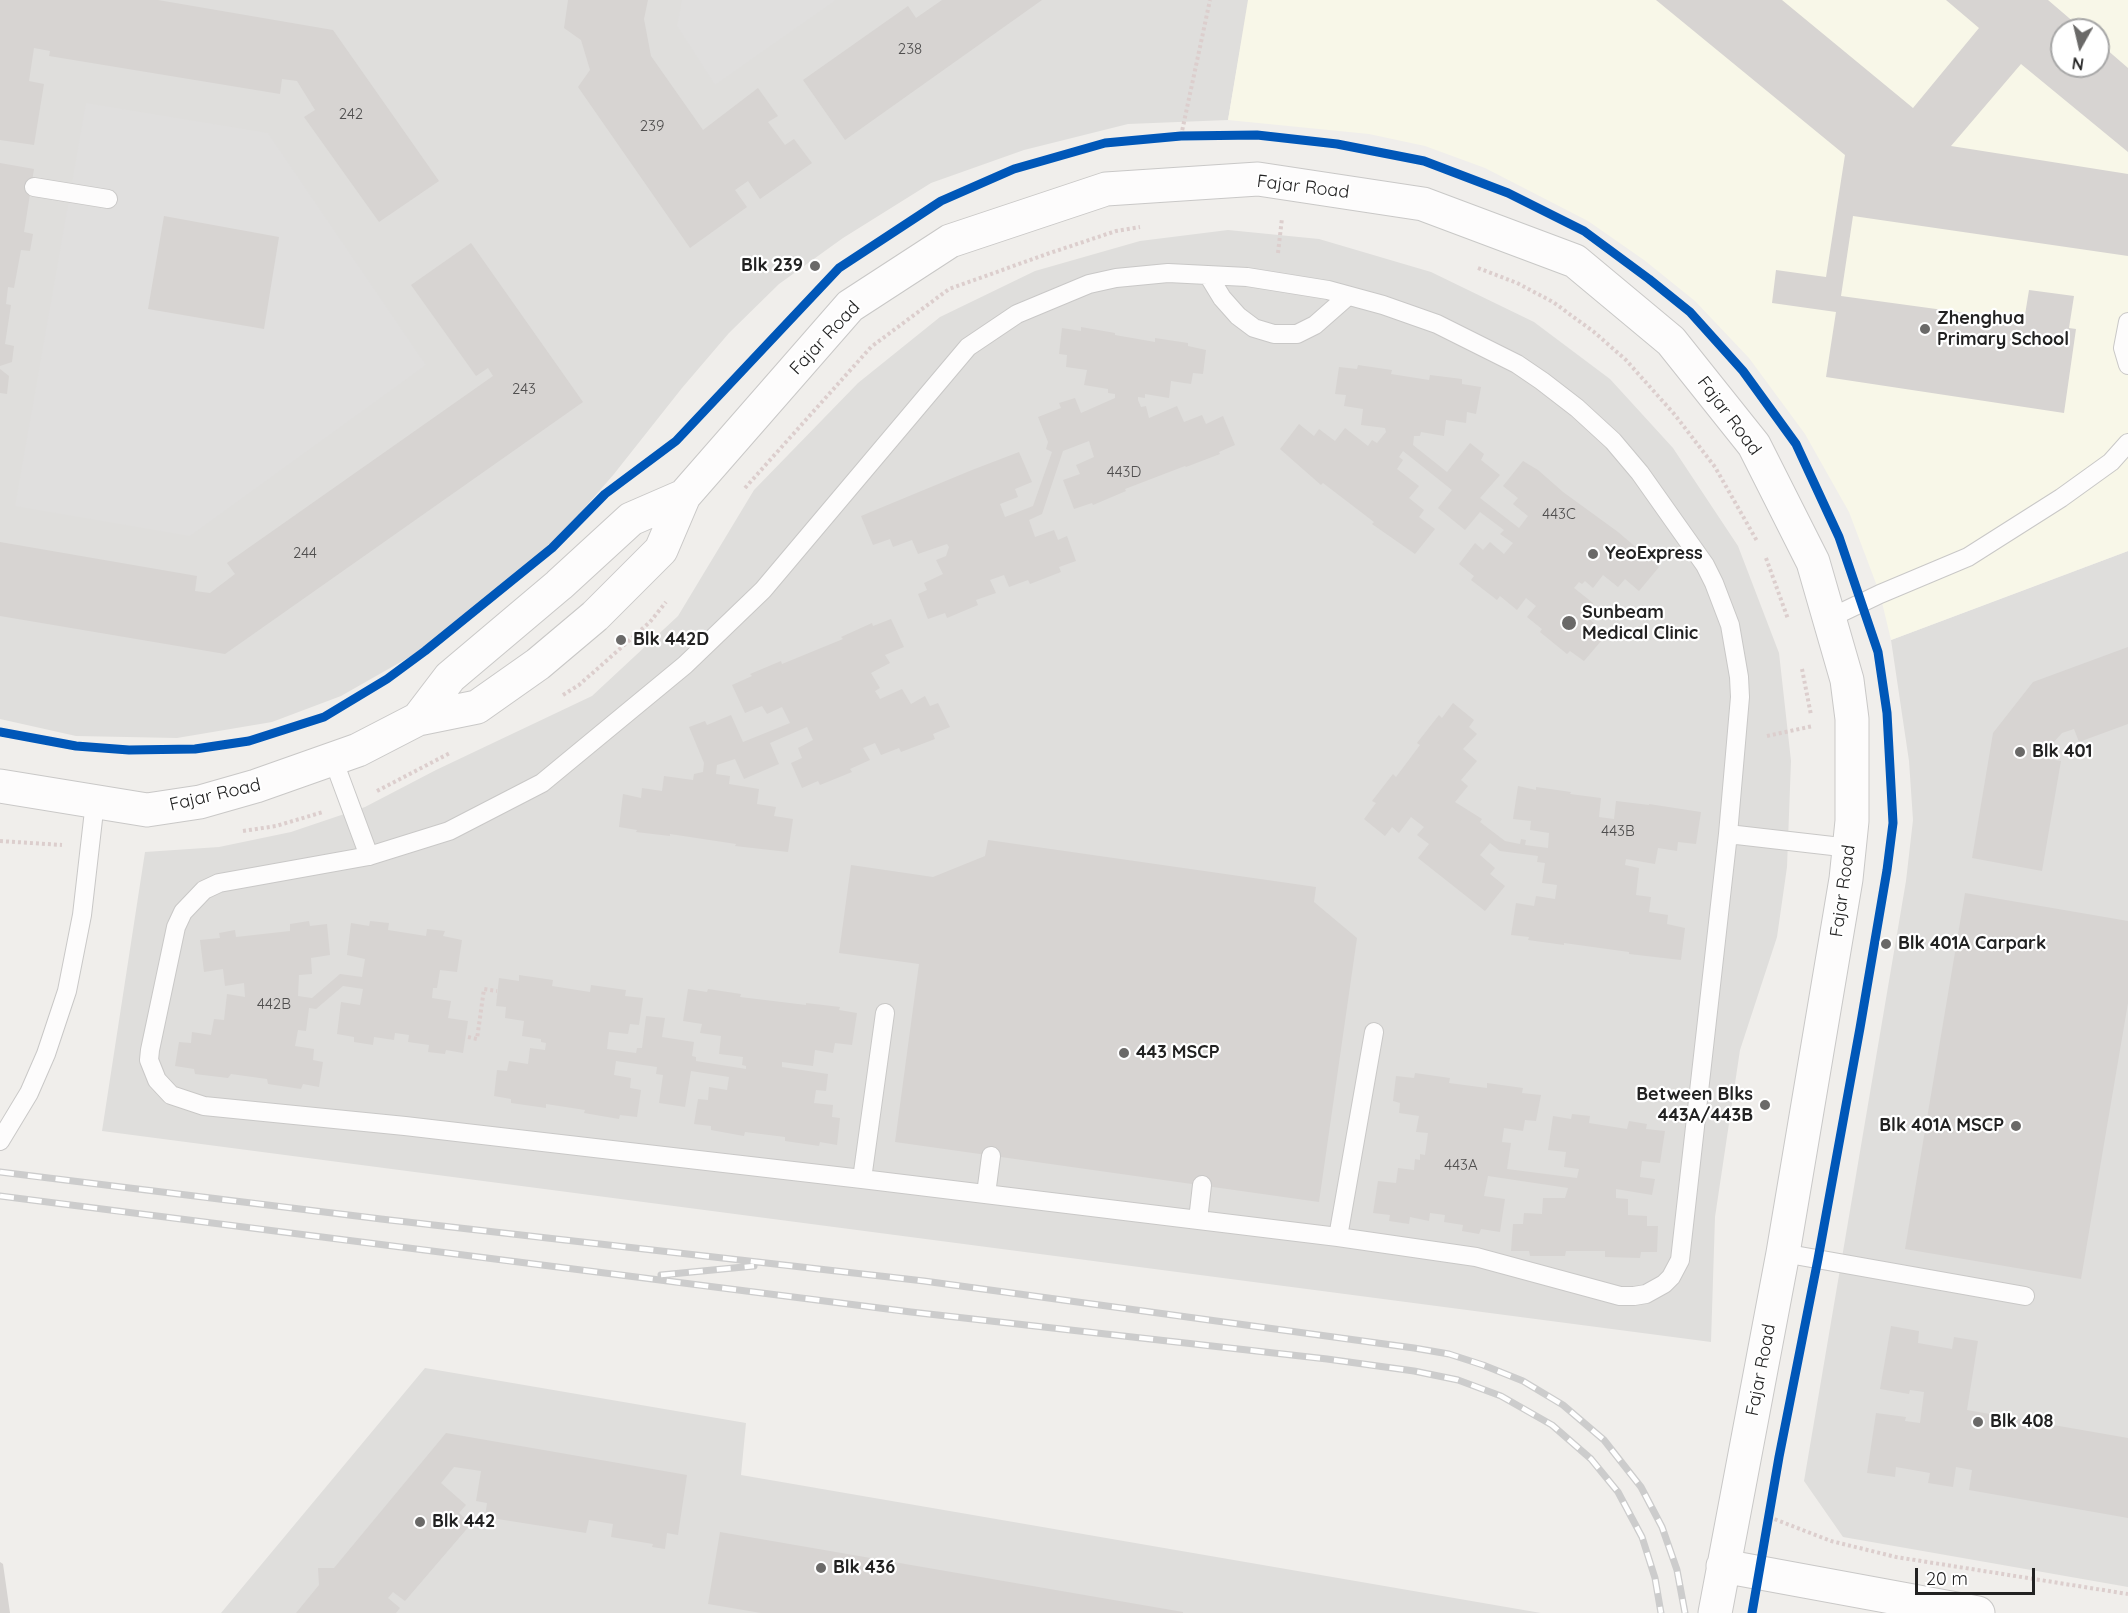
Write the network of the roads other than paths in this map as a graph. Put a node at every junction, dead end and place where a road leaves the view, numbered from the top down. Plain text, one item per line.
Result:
1 (34, 188) dead end
2 (108, 199) dead end
3 (1208, 275) junction
4 (1348, 296) junction
5 (2128, 322) edge
6 (2128, 365) edge
7 (2128, 443) edge
8 (684, 496) junction
9 (1830, 618) junction
10 (418, 719) junction
11 (333, 759) junction
12 (0, 786) edge
13 (95, 802) junction
14 (1728, 834) junction
15 (1850, 848) junction
16 (369, 856) junction
17 (885, 1013) dead end
18 (1374, 1032) dead end
19 (0, 1141) edge
20 (991, 1156) dead end
21 (862, 1179) junction
22 (1202, 1185) dead end
23 (986, 1194) junction
24 (1198, 1220) junction
25 (1338, 1237) junction
26 (1783, 1253) junction
27 (2025, 1296) dead end
28 (1724, 1566) junction
29 (1715, 1613) edge
30 (1978, 1613) edge

1 - 2 lane
3 - 4 lane
3 - 4 lane
3 - 16 lane
4 - 14 lane
5 - 6 lane
7 - 9 lane
8 - 9 street, Fajar Road
8 - 10 street, Fajar Road
8 - 10 street, Fajar Road
9 - 15 street, Fajar Road
10 - 11 street, Fajar Road
11 - 13 street, Fajar Road
11 - 16 lane
12 - 13 street, Fajar Road
13 - 19 lane
14 - 15 lane
14 - 25 lane
15 - 26 street, Fajar Road
16 - 21 lane
17 - 21 lane
18 - 25 lane
20 - 23 lane
21 - 23 lane
22 - 24 lane
23 - 24 lane
24 - 25 lane
26 - 27 lane
26 - 28 street, Fajar Road
28 - 29 street, Fajar Road
28 - 30 street

